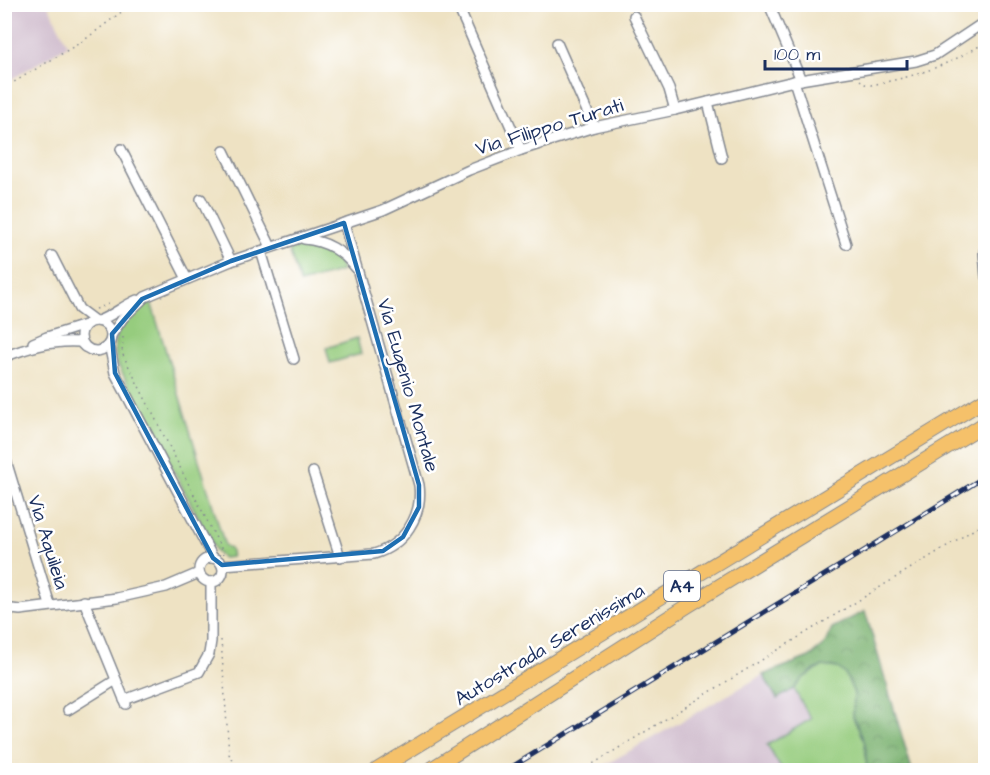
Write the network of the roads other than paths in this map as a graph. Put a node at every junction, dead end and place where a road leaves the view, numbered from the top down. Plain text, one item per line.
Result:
1 (457, 4) edge
2 (769, 4) edge
3 (634, 15) dead end
4 (986, 21) edge
5 (557, 43) dead end
6 (797, 80) junction
7 (708, 102) junction
8 (675, 110) junction
9 (594, 127) junction
10 (121, 149) dead end
11 (521, 150) junction
12 (224, 151) dead end
13 (722, 158) dead end
14 (201, 200) dead end
15 (344, 223) junction
16 (300, 238) junction
17 (986, 242) edge
18 (846, 244) dead end
19 (271, 247) junction
20 (261, 251) junction
21 (52, 256) dead end
22 (231, 261) junction
23 (358, 269) junction
24 (986, 277) edge
25 (187, 279) junction
26 (142, 298) junction
27 (79, 309) junction
28 (96, 321) junction
29 (82, 327) junction
30 (110, 339) junction
31 (88, 348) junction
32 (20, 350) junction
33 (4, 357) edge
34 (294, 359) dead end
35 (115, 373) junction
36 (986, 399) edge
37 (986, 423) edge
38 (4, 454) edge
39 (313, 472) dead end
40 (340, 556) junction
41 (213, 558) junction
42 (226, 565) junction
43 (199, 573) junction
44 (214, 585) junction
45 (84, 601) junction
46 (50, 605) junction
47 (4, 608) edge
48 (116, 680) junction
49 (68, 710) dead end
50 (377, 771) edge
51 (430, 771) edge

1 - 11 street
2 - 6 street
3 - 8 street
4 - 6 street, Via Filippo Turati
5 - 9 street
6 - 7 street, Via Filippo Turati
6 - 18 street
7 - 8 street, Via Filippo Turati
7 - 13 street
8 - 9 street, Via Filippo Turati
9 - 11 street, Via Filippo Turati
10 - 25 street
11 - 15 street, Via Filippo Turati
12 - 19 street
14 - 22 street
15 - 16 street, Via Filippo Turati
15 - 23 street, Via Eugenio Montale
16 - 19 street, Via Filippo Turati
16 - 23 street
17 - 24 street
19 - 20 street, Via Filippo Turati
20 - 22 street, Via Filippo Turati
20 - 34 street
21 - 27 street
22 - 25 street, Via Filippo Turati
23 - 40 street, Via Eugenio Montale
25 - 26 street, Via Filippo Turati
26 - 28 street
26 - 30 street, Via Filippo Turati
27 - 28 street
27 - 29 street
28 - 29 street
28 - 30 street
29 - 31 street
29 - 32 street
30 - 31 street
30 - 35 street
31 - 32 street
31 - 35 street
32 - 33 street
35 - 41 street
36 - 50 highway, Autostrada Serenissima / A4
37 - 51 highway, Autostrada Serenissima / A4
38 - 46 street, Via Aquileia
39 - 40 street
40 - 42 street, Via Eugenio Montale
41 - 42 street
41 - 43 street
42 - 44 street
43 - 44 street
43 - 45 street
44 - 48 street
45 - 46 street
45 - 48 street
46 - 47 street
48 - 49 street

